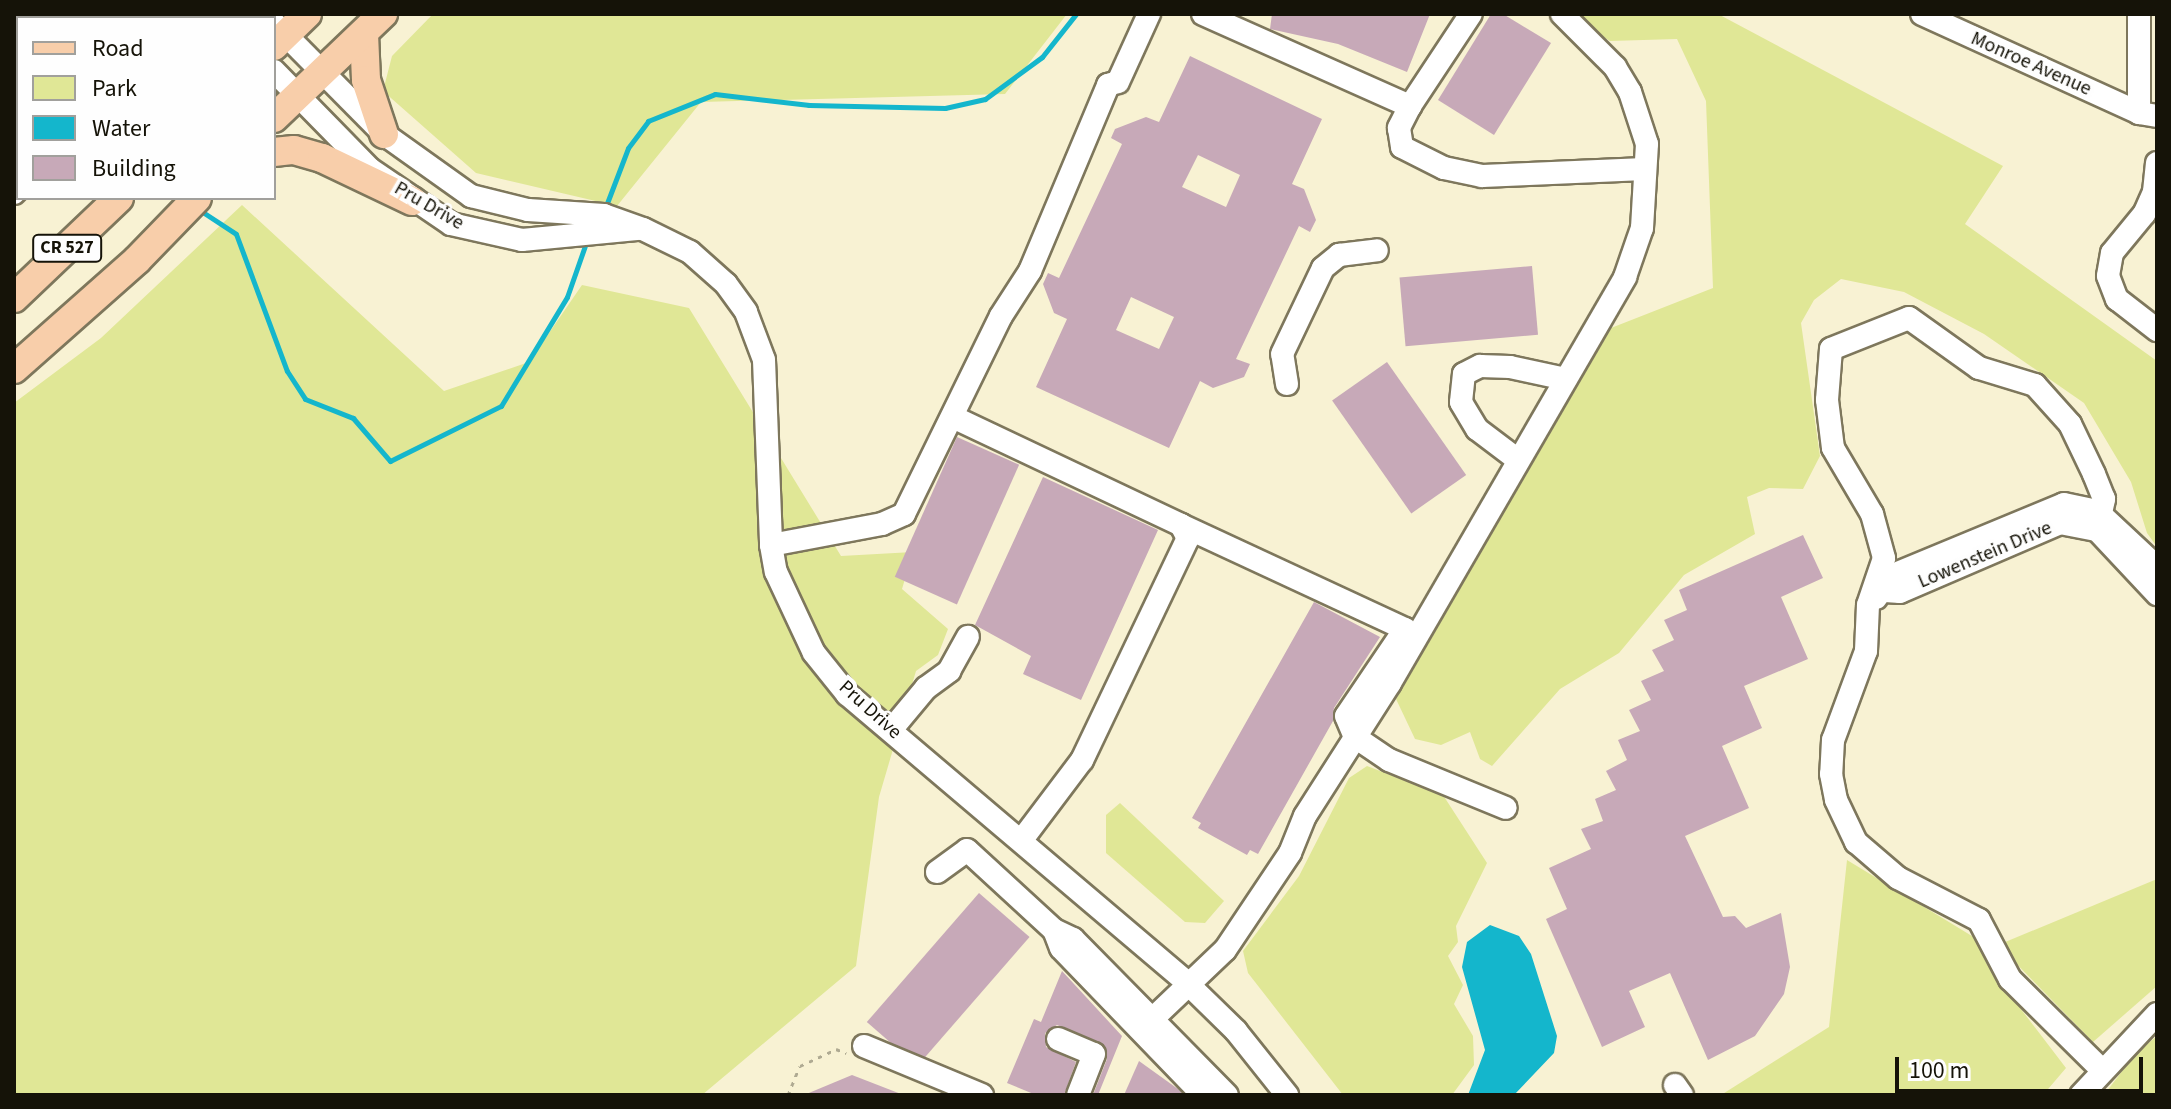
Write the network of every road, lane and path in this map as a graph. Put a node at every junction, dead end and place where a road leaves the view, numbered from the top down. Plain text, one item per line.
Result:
1 (307, 14) edge
2 (1149, 14) edge
3 (1203, 14) edge
4 (1471, 14) edge
5 (1562, 14) edge
6 (1922, 14) edge
7 (2139, 14) edge
8 (374, 24) edge
9 (276, 26) edge
10 (276, 29) edge
11 (318, 72) junction
12 (276, 73) edge
13 (296, 95) junction
14 (1410, 106) junction
15 (2148, 115) edge
16 (276, 116) edge
17 (384, 134) junction
18 (276, 152) edge
19 (2157, 163) edge
20 (1645, 169) junction
21 (117, 200) edge
22 (412, 201) junction
23 (191, 204) edge
24 (581, 226) junction
25 (1377, 250) dead end
26 (14, 298) edge
27 (2157, 330) edge
28 (14, 369) edge
29 (1566, 379) junction
30 (1287, 384) dead end
31 (955, 418) junction
32 (1518, 460) junction
33 (2099, 522) junction
34 (1181, 525) junction
35 (771, 545) junction
36 (2157, 567) edge
37 (2157, 594) edge
38 (1876, 598) junction
39 (968, 637) dead end
40 (891, 730) junction
41 (1355, 737) junction
42 (1506, 808) dead end
43 (1021, 841) junction
44 (937, 872) dead end
45 (1186, 982) junction
46 (2157, 1014) edge
47 (1148, 1022) junction
48 (1058, 1039) dead end
49 (857, 1050) joint
50 (2102, 1070) junction
51 (788, 1095) edge
52 (982, 1095) edge
53 (1078, 1095) edge
54 (1203, 1095) edge
55 (1227, 1095) edge
56 (1287, 1095) edge
57 (2081, 1095) edge

1 - 9 main road
2 - 31 street
3 - 14 street
4 - 14 street
5 - 20 street
6 - 15 street, Monroe Avenue
7 - 15 street
8 - 11 main road
8 - 17 main road
10 - 11 street, Pru Drive
11 - 13 main road
11 - 17 street, Pru Drive
12 - 13 street, Pru Drive
13 - 16 main road
13 - 22 street, Pru Drive
14 - 20 street
17 - 24 street, Pru Drive
18 - 22 main road
19 - 27 street
20 - 29 street
21 - 26 main road, CR 527
22 - 24 street, Pru Drive
23 - 28 main road, CR 527
24 - 35 street, Pru Drive
25 - 30 street
29 - 32 street
29 - 32 street
31 - 34 street
31 - 35 street
32 - 41 street
33 - 36 street
33 - 37 street
33 - 38 street, Lowenstein Drive
33 - 38 street
34 - 41 street
34 - 43 street
35 - 40 street, Pru Drive
38 - 50 street
39 - 40 street
40 - 43 street, Pru Drive
41 - 42 street
41 - 45 street
43 - 45 street, Pru Drive
44 - 47 street
45 - 47 street
45 - 56 street, Pru Drive
46 - 50 street
47 - 54 street
47 - 55 street
48 - 53 street
49 - 51 path
49 - 52 street
50 - 57 street

